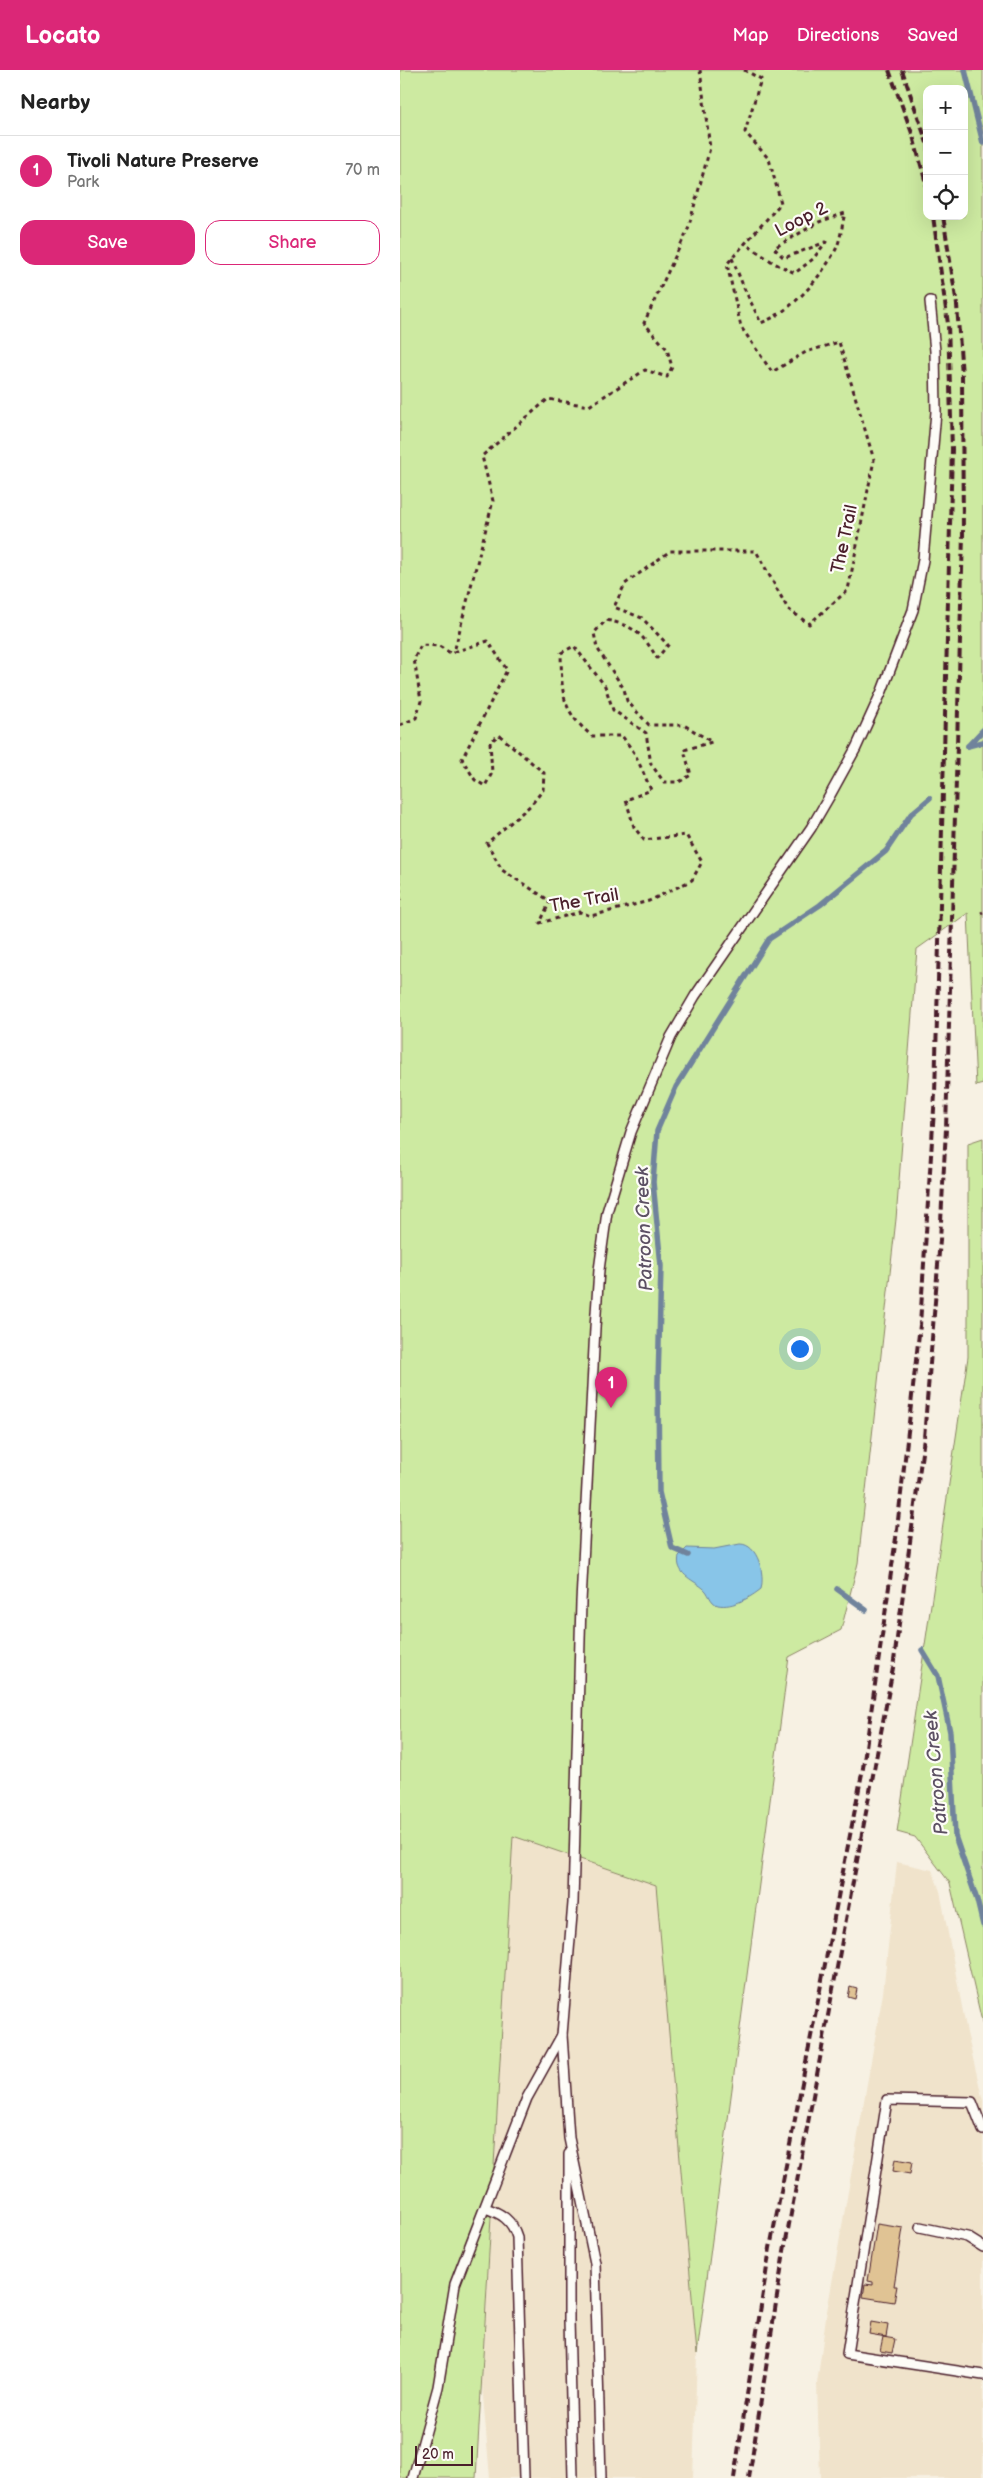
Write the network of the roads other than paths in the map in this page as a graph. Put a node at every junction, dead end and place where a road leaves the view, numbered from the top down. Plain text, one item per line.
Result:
1 (930, 301) dead end
2 (562, 2035) junction
3 (983, 2130) edge
4 (569, 2138) junction
5 (484, 2208) junction
6 (920, 2227) dead end
7 (983, 2246) edge
8 (983, 2375) edge
9 (413, 2478) edge
10 (524, 2478) edge
11 (573, 2478) edge
12 (601, 2478) edge

1 - 2 lane
2 - 4 lane
2 - 5 lane
3 - 8 lane
4 - 11 lane
4 - 12 lane
5 - 9 lane
5 - 10 lane
6 - 7 lane

